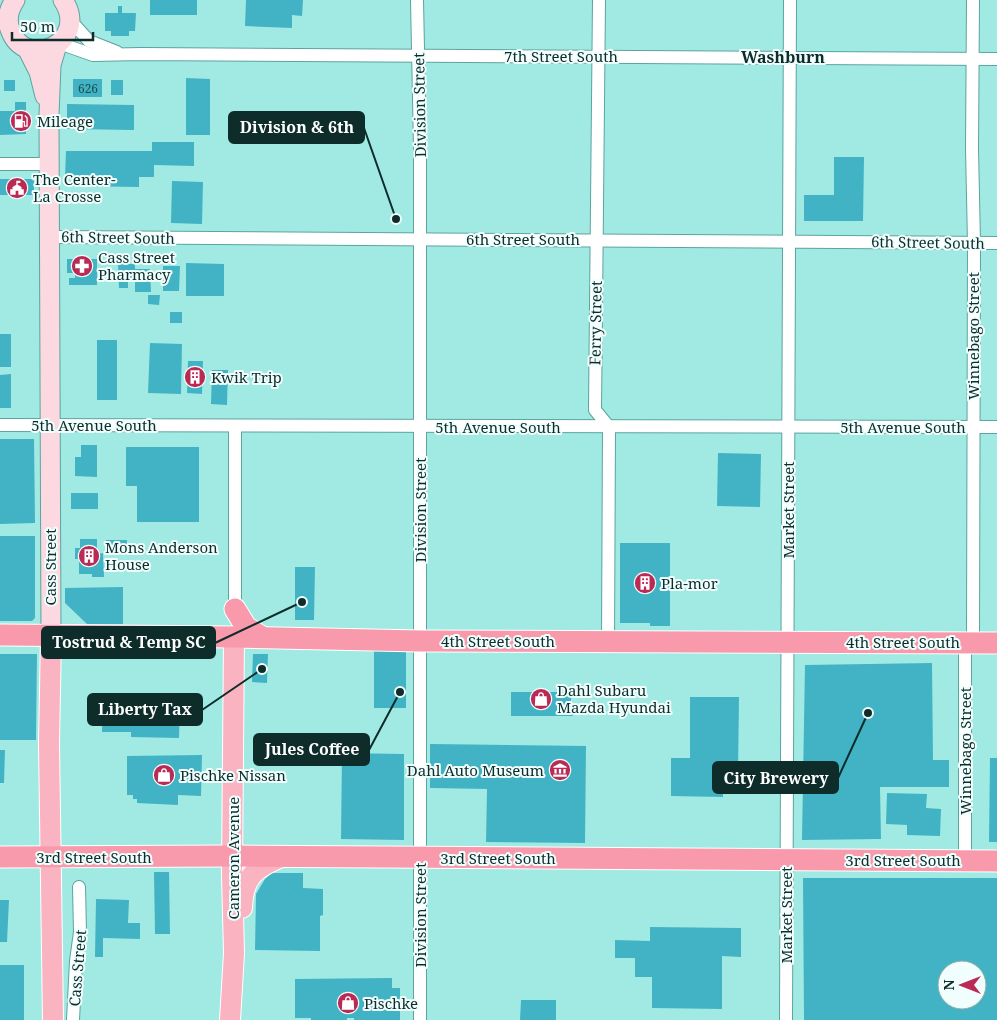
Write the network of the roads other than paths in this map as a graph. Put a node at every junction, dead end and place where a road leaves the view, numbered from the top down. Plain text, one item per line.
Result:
1 (64, 0) edge
2 (417, 0) edge
3 (599, 0) edge
4 (790, 0) edge
5 (973, 0) edge
6 (9, 4) edge
7 (70, 20) junction
8 (58, 44) junction
9 (27, 48) junction
10 (124, 54) junction
11 (418, 55) junction
12 (597, 56) junction
13 (790, 57) junction
14 (972, 58) junction
15 (997, 58) edge
16 (49, 115) junction
17 (0, 164) edge
18 (49, 164) junction
19 (50, 236) junction
20 (420, 239) junction
21 (596, 240) junction
22 (789, 241) junction
23 (997, 242) edge
24 (974, 243) junction
25 (0, 425) edge
26 (50, 425) junction
27 (235, 426) junction
28 (973, 426) junction
29 (420, 427) junction
30 (609, 427) junction
31 (788, 427) junction
32 (997, 427) edge
33 (235, 609) joint
34 (0, 635) edge
35 (51, 636) junction
36 (234, 637) junction
37 (262, 638) junction
38 (420, 641) junction
39 (608, 642) junction
40 (788, 642) junction
41 (969, 642) junction
42 (997, 643) edge
43 (233, 856) junction
44 (284, 856) junction
45 (420, 857) junction
46 (0, 858) edge
47 (51, 858) junction
48 (786, 859) junction
49 (965, 860) junction
50 (997, 861) edge
51 (79, 887) dead end
52 (238, 916) junction
53 (53, 1020) edge
54 (73, 1020) edge
55 (230, 1020) edge
56 (240, 1020) edge
57 (420, 1020) edge
58 (786, 1020) edge

1 - 7 main road
2 - 11 street, Division Street
3 - 12 street, Ferry Street
4 - 13 street, Market Street
5 - 14 street, Winnebago Street
6 - 9 main road, Cass Street
7 - 8 main road, Cass Street
7 - 10 street, 7th Street South
8 - 9 main road
8 - 10 street, 7th Street South
8 - 16 main road, Cass Street
9 - 16 main road, Cass Street
10 - 11 street, 7th Street South
11 - 12 street, 7th Street South
11 - 20 street, Division Street
12 - 13 street, 7th Street South
12 - 21 street, Ferry Street
13 - 14 street, 7th Street South
13 - 22 street, Market Street
14 - 15 street, 7th Street South
14 - 24 street, Winnebago Street
16 - 18 main road, Cass Street
17 - 18 street
18 - 19 main road, Cass Street
19 - 20 street, 6th Street South
19 - 26 main road, Cass Street
20 - 21 street, 6th Street South
20 - 29 street, Division Street
21 - 22 street, 6th Street South
21 - 30 street, Ferry Street
22 - 24 street, 6th Street South
22 - 31 street, Market Street
23 - 24 street, 6th Street South
24 - 28 street, Winnebago Street
25 - 26 street, 5th Avenue South
26 - 27 street, 5th Avenue South
26 - 35 main road, Cass Street
27 - 29 street, 5th Avenue South
27 - 33 street
28 - 31 street, 5th Avenue South
28 - 32 street, 5th Avenue South
28 - 41 street, Winnebago Street
29 - 30 street, 5th Avenue South
29 - 38 street, Division Street
30 - 31 street, 5th Avenue South
30 - 39 street
31 - 40 street, Market Street
33 - 37 highway
34 - 35 highway, 4th Street South
35 - 36 highway, 4th Street South
35 - 47 main road, Cass Street
36 - 37 highway, 4th Street South
36 - 43 main road, Cameron Avenue
37 - 38 highway, 4th Street South
38 - 39 highway, 4th Street South
38 - 45 street, Division Street
39 - 40 highway, 4th Street South
40 - 41 highway, 4th Street South
40 - 48 street, Market Street
41 - 42 highway, 4th Street South
41 - 49 street, Winnebago Street
43 - 44 highway, 3rd Street South
43 - 47 highway, 3rd Street South
43 - 52 main road, Cameron Avenue
44 - 45 highway, 3rd Street South
44 - 52 main road
45 - 48 highway, 3rd Street South
45 - 57 street, Division Street
46 - 47 highway, 3rd Street South
47 - 53 main road, Cass Street
48 - 49 highway, 3rd Street South
48 - 58 street, Market Street
49 - 50 highway, 3rd Street South
51 - 54 street, Cass Street
52 - 55 main road, Cameron Avenue
52 - 56 main road

